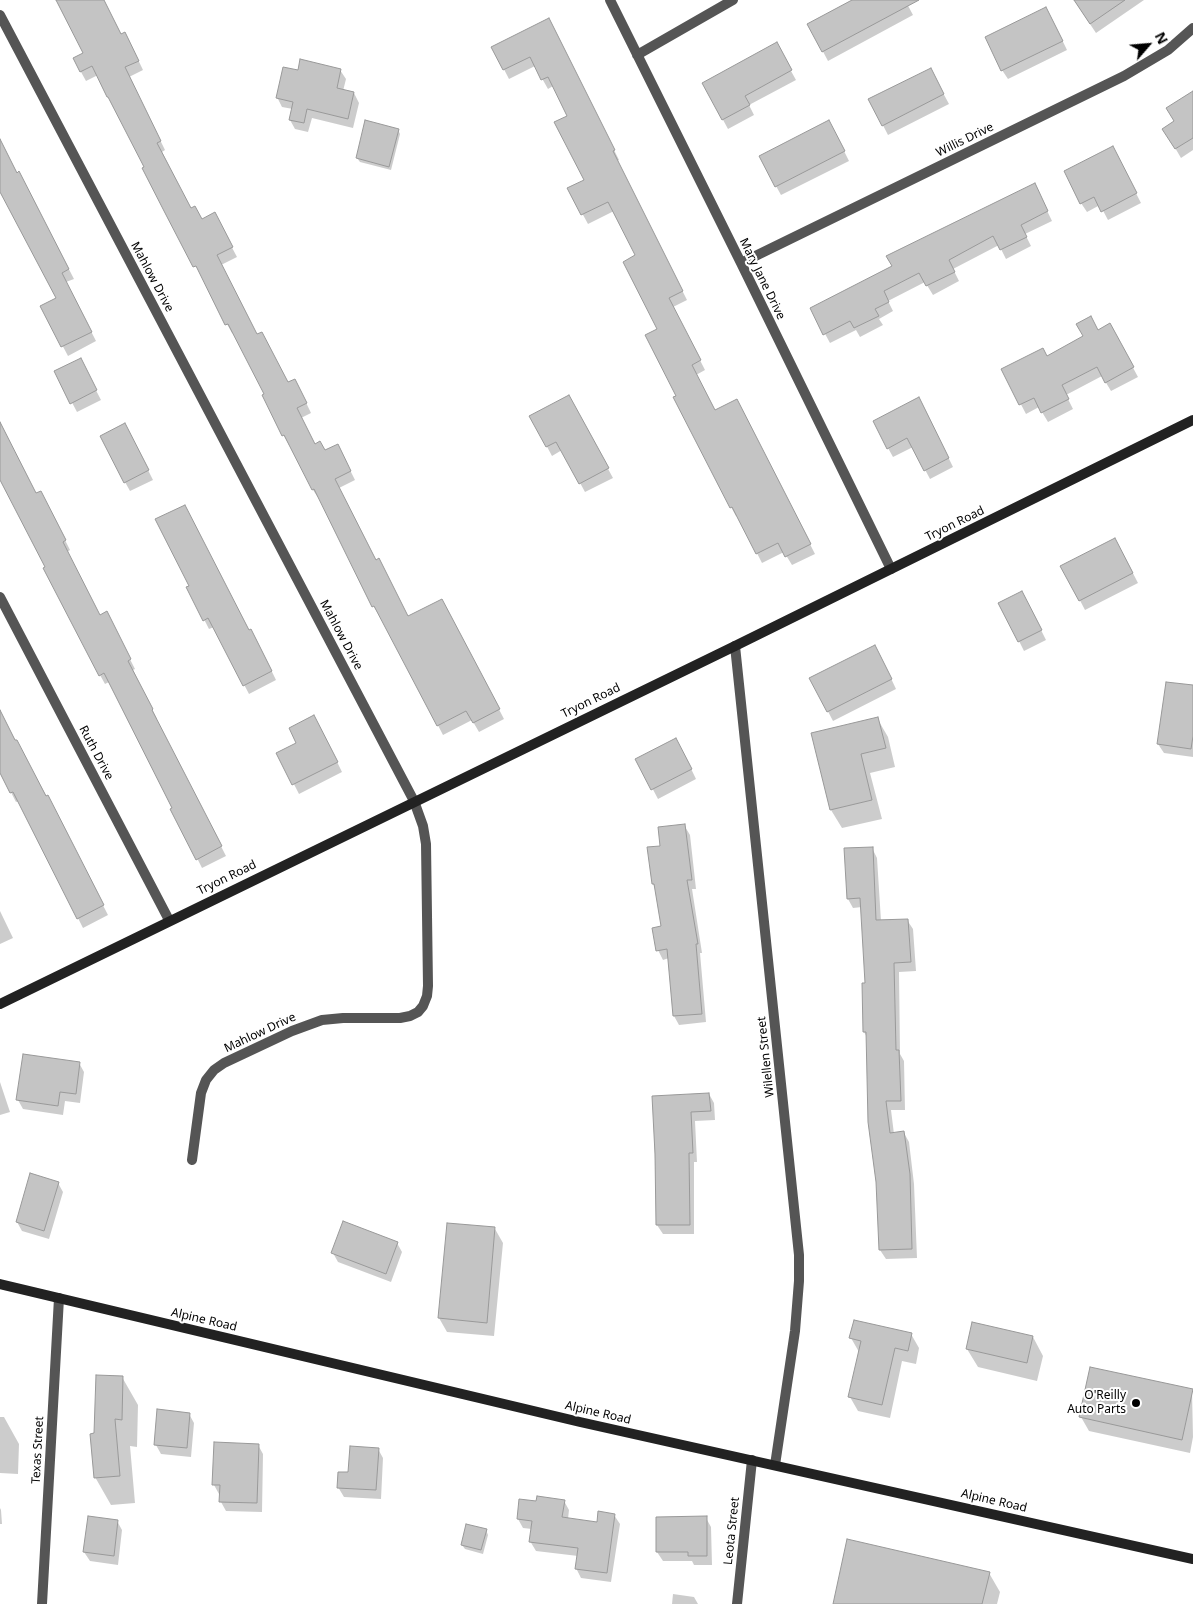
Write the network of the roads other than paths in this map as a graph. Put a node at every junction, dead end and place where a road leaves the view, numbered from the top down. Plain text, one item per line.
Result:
1 (610, 0) edge
2 (733, 0) edge
3 (0, 15) edge
4 (1193, 28) edge
5 (637, 55) junction
6 (741, 263) junction
7 (1193, 420) edge
8 (890, 569) junction
9 (0, 597) edge
10 (735, 646) junction
11 (414, 801) junction
12 (169, 920) junction
13 (0, 1004) edge
14 (192, 1160) dead end
15 (0, 1284) edge
16 (59, 1298) junction
17 (752, 1460) junction
18 (775, 1465) junction
19 (1193, 1559) edge
20 (42, 1604) edge
21 (737, 1604) edge

1 - 5 street, Mary Jane Drive
2 - 5 street
3 - 11 street, Mahlow Drive
4 - 6 street, Willis Drive
5 - 6 street, Mary Jane Drive
6 - 8 street, Mary Jane Drive
7 - 8 street, Tryon Road
8 - 10 street, Tryon Road
9 - 12 street, Ruth Drive
10 - 11 street, Tryon Road
10 - 18 street, Wilellen Street
11 - 12 street, Tryon Road
11 - 14 street, Mahlow Drive
12 - 13 street, Tryon Road
15 - 16 street, Alpine Road
16 - 17 street, Alpine Road
16 - 20 street, Texas Street
17 - 18 street, Alpine Road
17 - 21 street, Leota Street
18 - 19 street, Alpine Road

